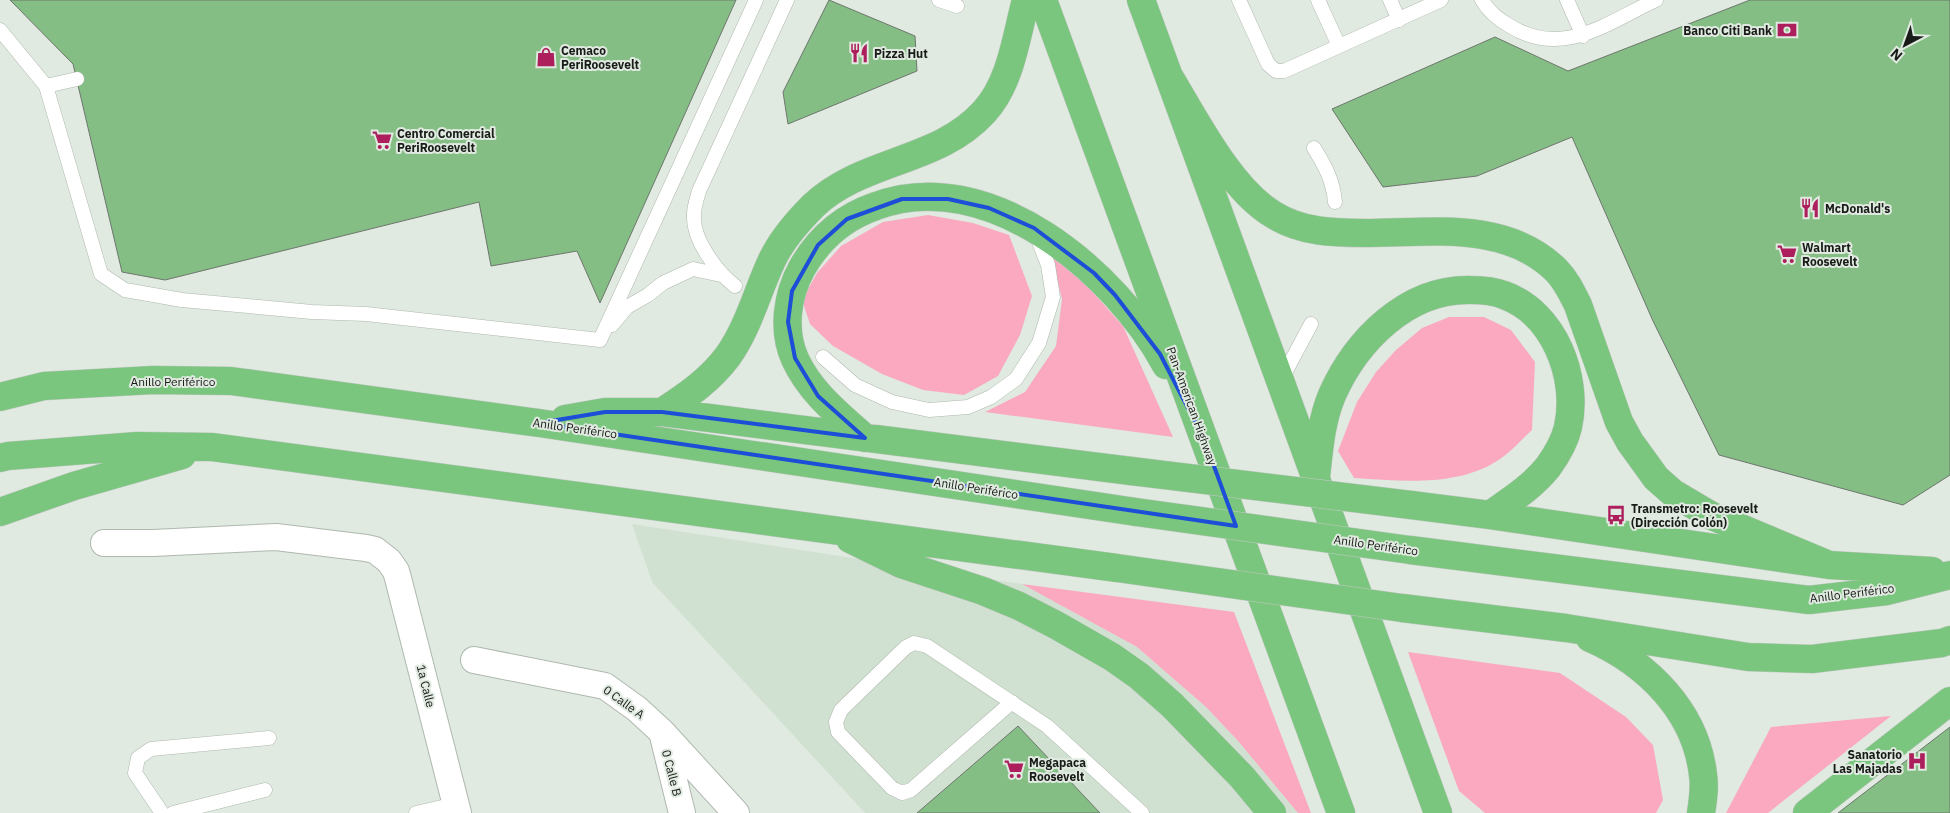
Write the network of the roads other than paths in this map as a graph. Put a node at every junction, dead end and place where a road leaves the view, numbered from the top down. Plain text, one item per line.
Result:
1 (756, 0) edge
2 (787, 0) edge
3 (939, 0) edge
4 (1026, 0) edge
5 (1043, 0) edge
6 (1141, 0) edge
7 (1239, 0) edge
8 (1318, 0) edge
9 (1390, 0) edge
10 (1441, 0) edge
11 (1482, 0) edge
12 (1567, 0) edge
13 (1651, 1) edge
14 (957, 6) dead end
15 (1398, 20) junction
16 (0, 30) edge
17 (1583, 36) junction
18 (1339, 46) junction
19 (1170, 78) junction
20 (77, 79) dead end
21 (46, 86) junction
22 (1314, 148) dead end
23 (1335, 202) dead end
24 (1034, 228) junction
25 (721, 275) junction
26 (734, 286) dead end
27 (1311, 324) dead end
28 (600, 340) junction
29 (823, 357) dead end
30 (1279, 382) junction
31 (0, 397) edge
32 (662, 412) junction
33 (539, 423) junction
34 (865, 438) junction
35 (1204, 439) junction
36 (212, 447) junction
37 (0, 458) edge
38 (1315, 481) junction
39 (0, 512) edge
40 (1490, 515) junction
41 (828, 529) junction
42 (104, 543) dead end
43 (1829, 565) junction
44 (1950, 574) edge
45 (1566, 628) junction
46 (1950, 640) edge
47 (474, 660) dead end
48 (1950, 701) edge
49 (1012, 702) junction
50 (662, 732) junction
51 (269, 738) dead end
52 (265, 790) dead end
53 (457, 809) edge
54 (1438, 811) edge
55 (162, 813) edge
56 (173, 813) edge
57 (416, 813) edge
58 (682, 813) edge
59 (736, 813) edge
60 (1142, 813) edge
61 (1272, 813) edge
62 (1341, 813) edge
63 (1701, 813) edge
64 (1807, 813) edge

1 - 28 lane
2 - 25 lane
3 - 14 lane
4 - 32 highway
5 - 35 highway, Pan-American Highway
6 - 19 highway
7 - 18 lane
8 - 18 lane
9 - 15 lane
10 - 15 lane
11 - 17 lane
12 - 17 lane
13 - 17 lane
15 - 18 lane
16 - 21 lane
19 - 30 highway
19 - 43 highway
20 - 21 lane
21 - 28 lane
22 - 23 lane
24 - 29 lane
24 - 34 highway
24 - 35 highway
25 - 26 lane
25 - 28 lane
27 - 30 lane
30 - 38 highway
31 - 33 highway, Anillo Periférico
32 - 33 highway
32 - 34 highway
33 - 44 highway, Anillo Periférico, bridge
34 - 40 highway, bridge
35 - 62 highway, Pan-American Highway
36 - 37 highway
36 - 39 highway
36 - 41 highway
38 - 40 highway
38 - 54 highway
40 - 43 highway
41 - 45 highway, bridge
41 - 61 highway
42 - 53 street, 1a Calle
43 - 44 highway
45 - 46 highway
45 - 63 highway
47 - 50 street, 0 Calle A
48 - 64 highway
49 - 49 lane
49 - 60 lane
50 - 58 street, 0 Calle B
50 - 59 street, 0 Calle A
51 - 55 lane
52 - 56 lane
53 - 57 lane

